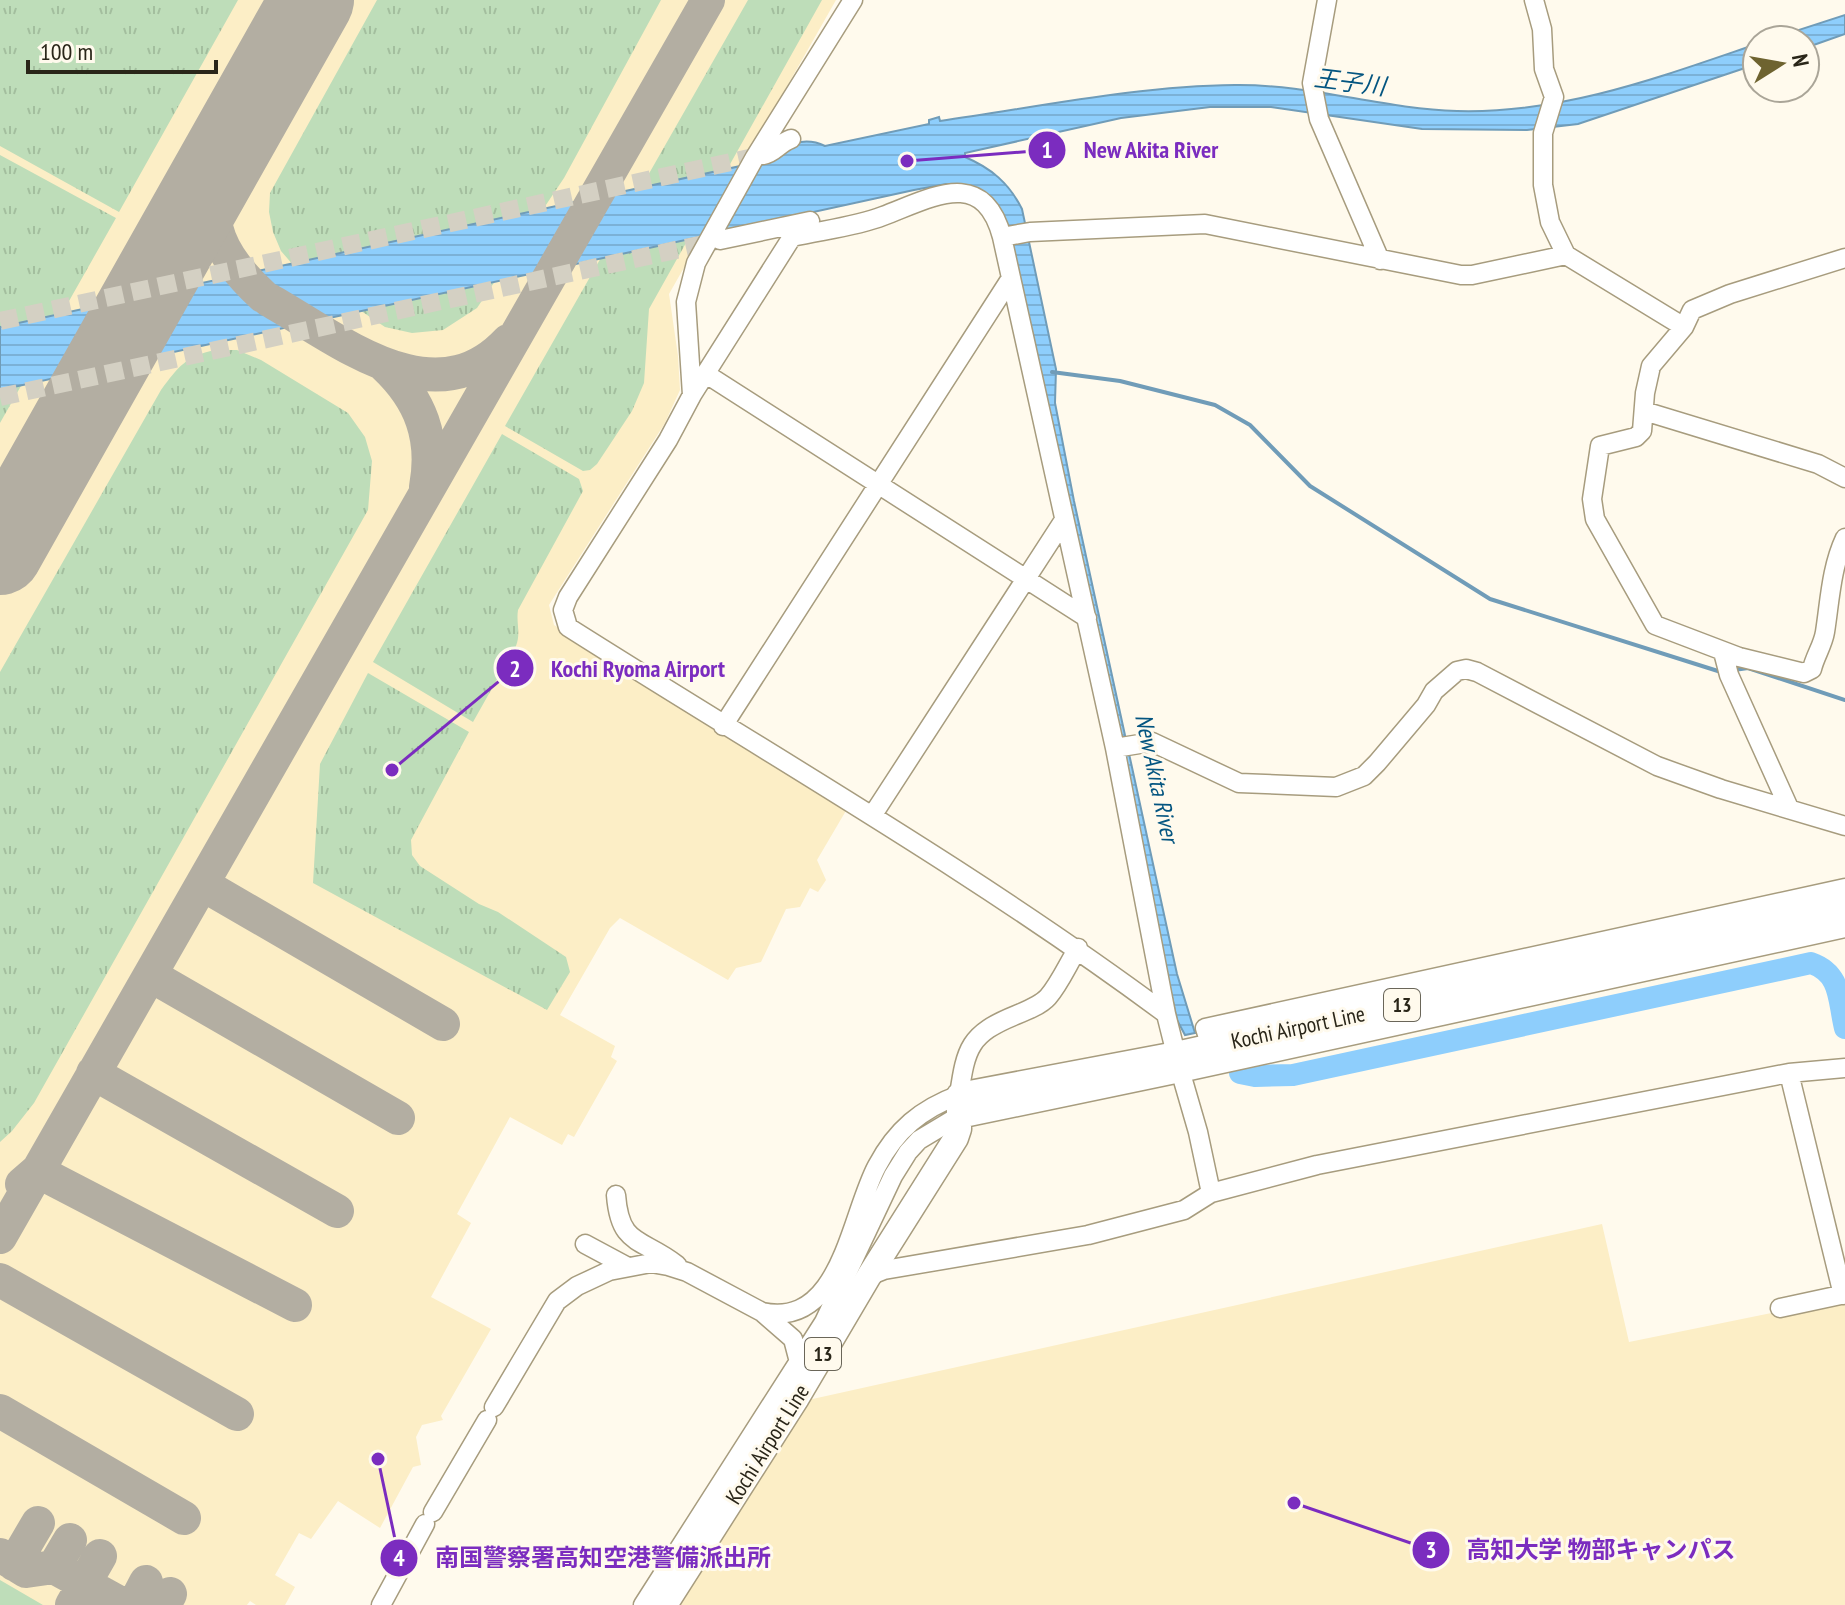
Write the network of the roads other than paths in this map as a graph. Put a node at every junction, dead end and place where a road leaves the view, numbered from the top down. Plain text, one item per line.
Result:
1 (853, 0) edge
2 (1327, 0) edge
3 (1534, 0) edge
4 (791, 139) dead end
5 (763, 155) tunnel mouth
6 (903, 207) junction
7 (1004, 237) junction
8 (720, 240) tunnel mouth
9 (1566, 255) junction
10 (1845, 258) edge
11 (1380, 260) junction
12 (1011, 278) junction
13 (1684, 327) junction
14 (706, 374) junction
15 (692, 395) junction
16 (1644, 411) junction
17 (1845, 478) edge
18 (877, 485) junction
19 (1064, 520) junction
20 (1845, 538) edge
21 (1025, 579) junction
22 (1087, 618) junction
23 (1723, 652) junction
24 (723, 726) junction
25 (1120, 747) junction
26 (1789, 808) junction
27 (872, 816) junction
28 (1845, 826) edge
29 (1845, 888) edge
30 (1845, 907) edge
31 (1845, 925) edge
32 (1078, 948) junction
33 (1166, 1014) junction
34 (1211, 1047) junction
35 (1178, 1062) junction
36 (1845, 1068) edge
37 (1789, 1073) junction
38 (959, 1106) junction
39 (1211, 1193) junction
40 (616, 1195) dead end
41 (585, 1244) dead end
42 (626, 1266) junction
43 (687, 1272) junction
44 (869, 1276) junction
45 (1844, 1295) edge
46 (1780, 1308) dead end
47 (762, 1312) junction
48 (799, 1362) junction
49 (381, 1605) edge
50 (643, 1605) edge
51 (665, 1605) edge

1 - 15 street
2 - 11 street
3 - 9 street
4 - 5 street
6 - 7 street
6 - 8 street
6 - 14 street
7 - 11 street
7 - 12 street
9 - 11 street
9 - 13 street
10 - 13 street
12 - 18 street
12 - 19 street
13 - 16 street
14 - 15 street
14 - 18 street
15 - 24 street
16 - 17 street
16 - 23 street
18 - 21 street
18 - 24 street
19 - 21 street
19 - 22 street
20 - 23 street
21 - 22 street
21 - 27 street
22 - 25 street
23 - 26 street
24 - 27 street
25 - 26 street
25 - 33 street
26 - 28 street
27 - 32 street
29 - 34 street
30 - 34 main road, Kochi Airport Line / 13
31 - 35 main road, Kochi Airport Line / 13
32 - 33 street
32 - 38 street
33 - 35 street
34 - 35 main road, Kochi Airport Line / 13
35 - 38 main road, Kochi Airport Line / 13
35 - 39 street
36 - 37 street
37 - 39 street
37 - 45 street
38 - 44 main road, Kochi Airport Line / 13
38 - 47 street
38 - 48 street
39 - 44 street
40 - 43 street
41 - 42 street
42 - 43 street
42 - 49 street
43 - 47 street
44 - 51 main road, Kochi Airport Line / 13
45 - 46 street
47 - 48 street
48 - 50 street

